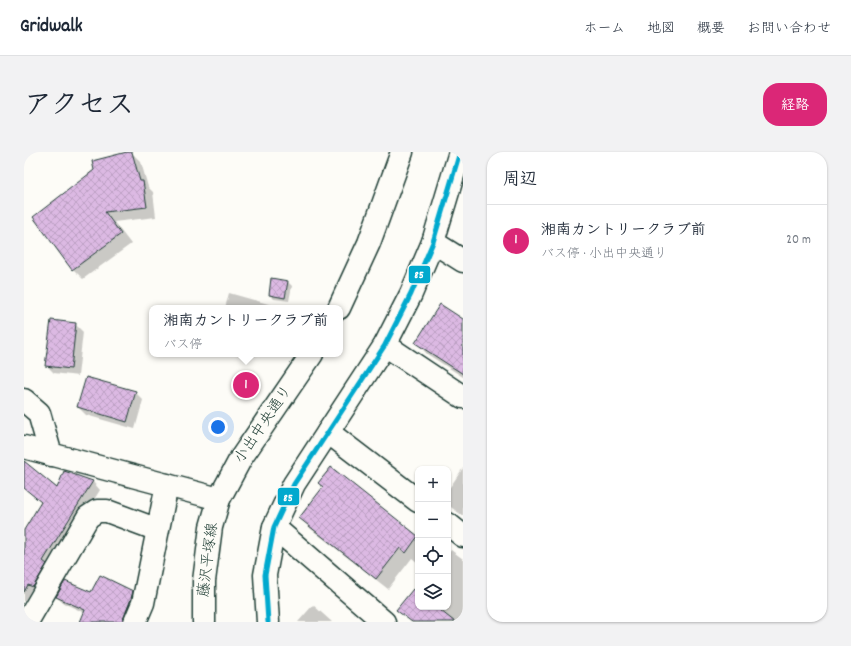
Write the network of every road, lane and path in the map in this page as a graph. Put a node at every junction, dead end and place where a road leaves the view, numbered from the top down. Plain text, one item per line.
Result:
1 (402, 152) edge
2 (460, 152) edge
3 (433, 242) junction
4 (463, 261) edge
5 (340, 305) edge
6 (385, 345) junction
7 (310, 357) edge
8 (463, 397) edge
9 (24, 400) edge
10 (328, 432) junction
11 (24, 447) edge
12 (51, 455) junction
13 (167, 485) junction
14 (219, 499) junction
15 (415, 499) edge
16 (451, 526) edge
17 (274, 528) junction
18 (158, 530) junction
19 (463, 536) edge
20 (27, 622) edge
21 (135, 622) edge
22 (204, 622) edge
23 (268, 622) edge
24 (384, 622) edge

1 - 5 street
2 - 3 street
3 - 4 street
3 - 6 street
6 - 8 street
6 - 10 street
7 - 14 street, 小出中央通り
9 - 12 street
10 - 15 street
10 - 17 street
11 - 12 street
12 - 13 street
13 - 14 street
13 - 18 street
14 - 22 street, 藤沢平塚線
16 - 19 street
17 - 23 street
17 - 24 street
18 - 20 street
18 - 21 street

